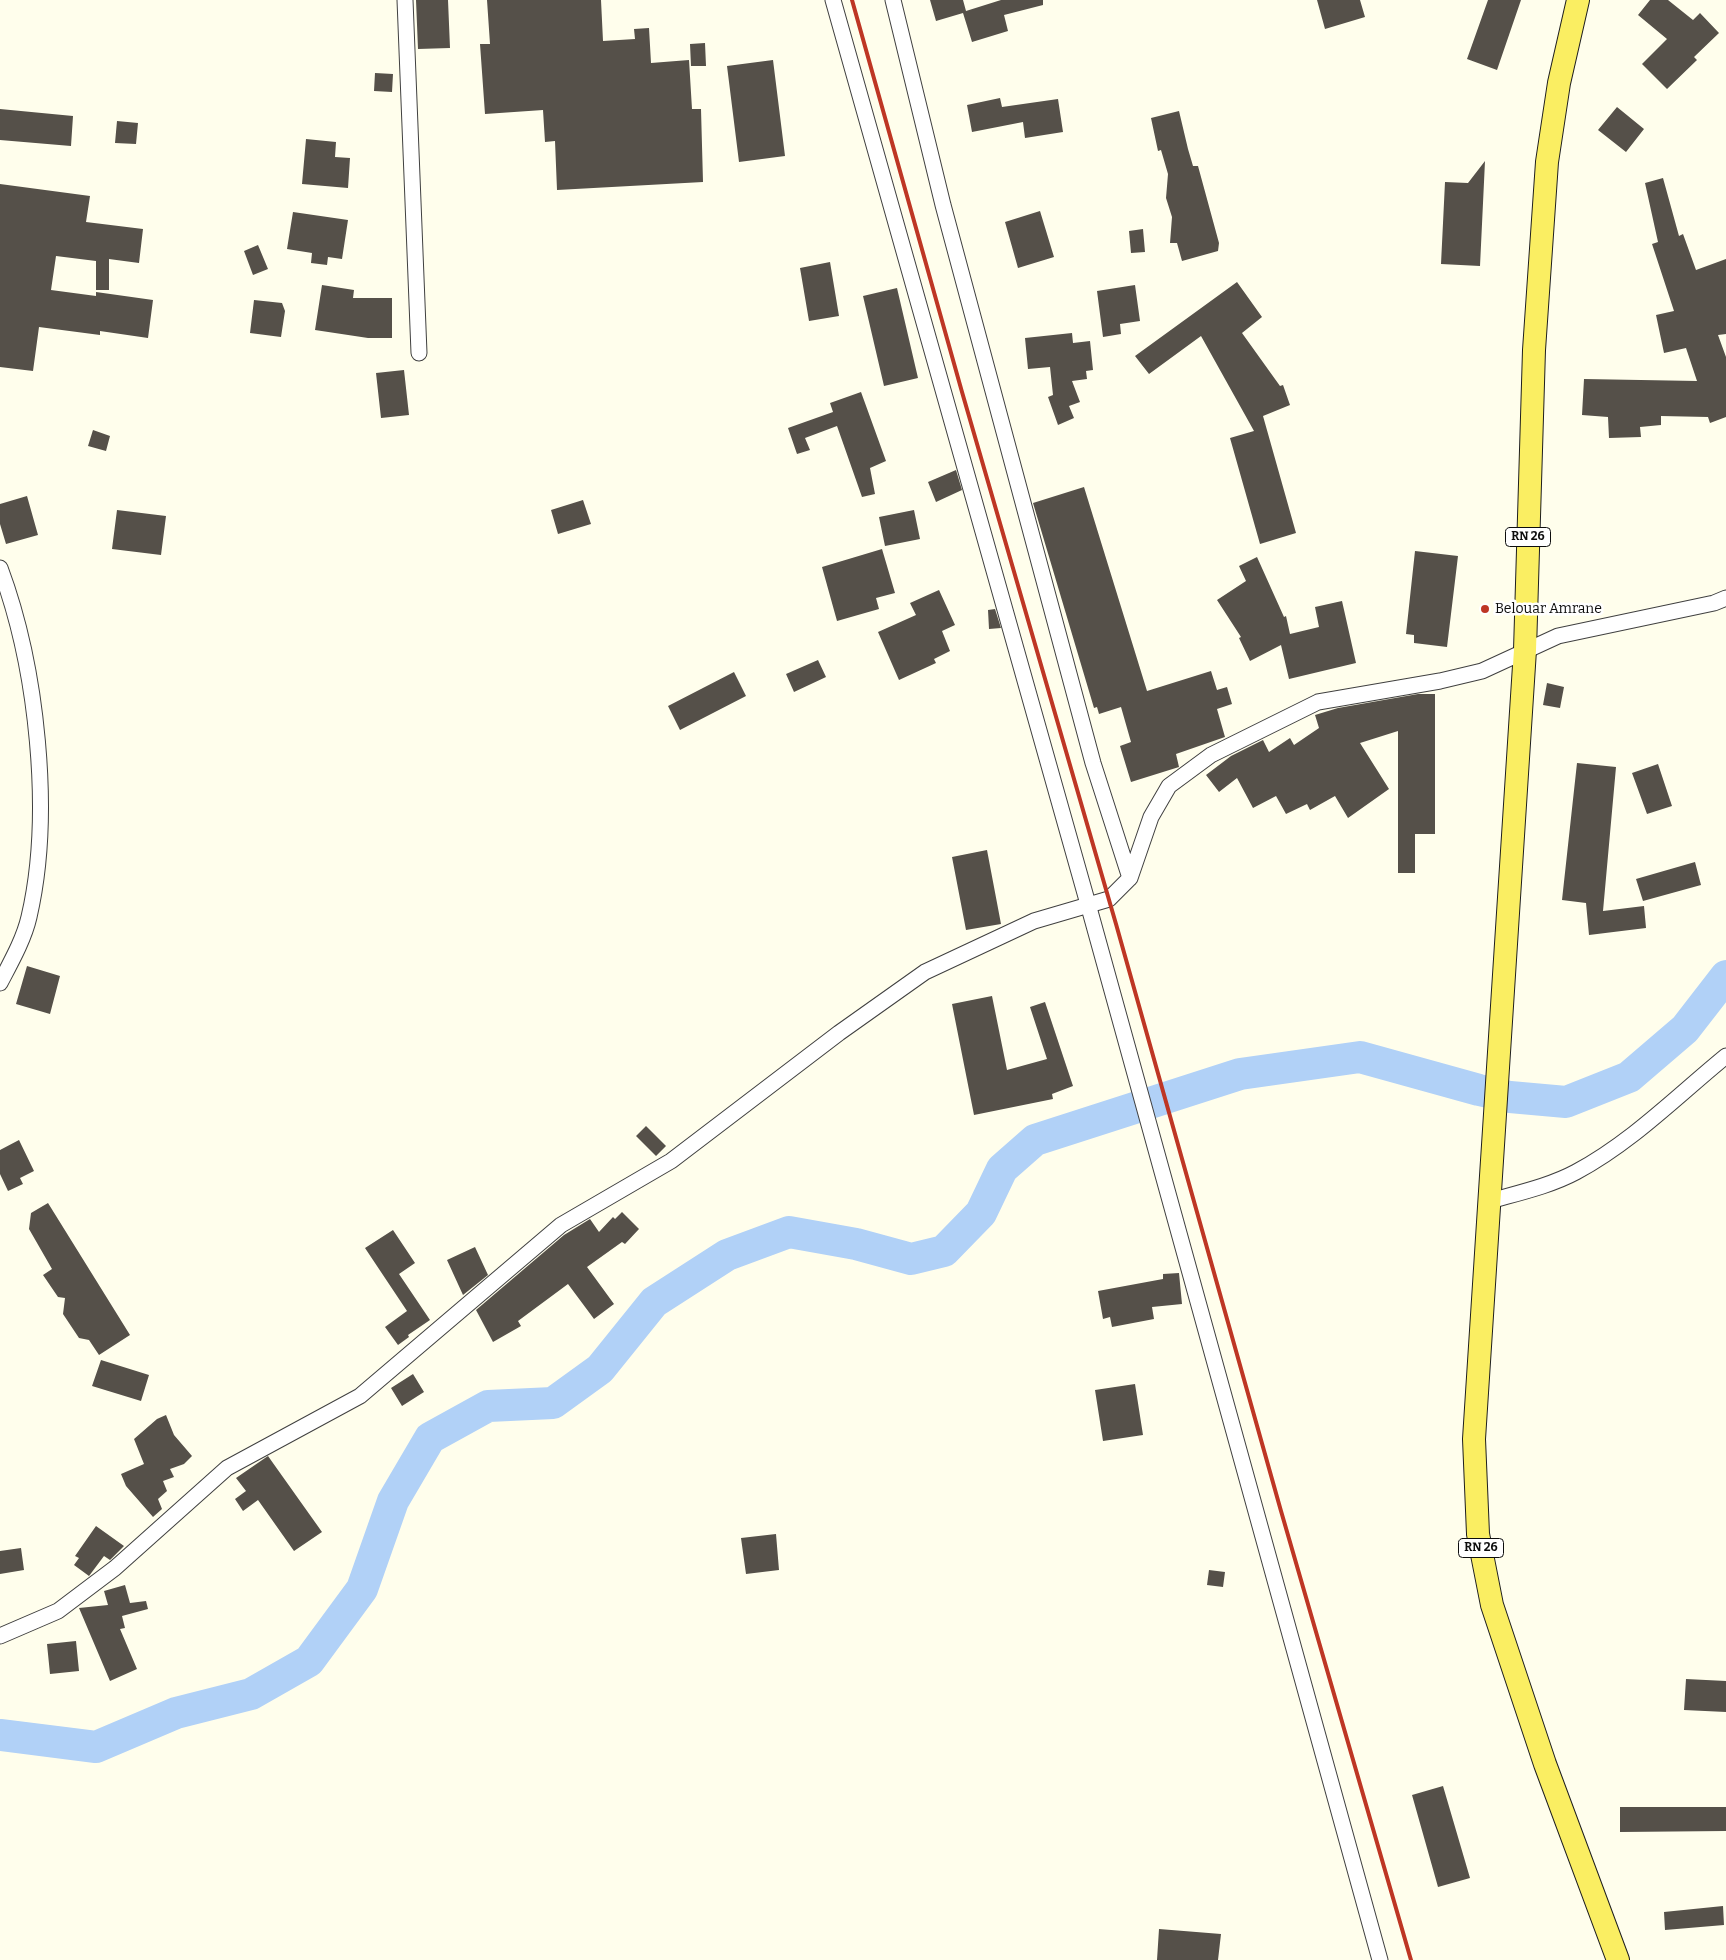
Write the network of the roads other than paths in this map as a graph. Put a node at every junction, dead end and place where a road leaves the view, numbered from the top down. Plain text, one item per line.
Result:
1 (405, 0) edge
2 (832, 0) edge
3 (893, 0) edge
4 (1578, 0) edge
5 (419, 353) dead end
6 (0, 568) edge
7 (1726, 598) edge
8 (1525, 650) junction
9 (1130, 878) junction
10 (1088, 904) junction
11 (0, 983) edge
12 (1726, 1056) edge
13 (1490, 1200) junction
14 (0, 1636) edge
15 (1380, 1960) edge
16 (1618, 1960) edge

1 - 5 street
2 - 10 street
3 - 9 street
4 - 8 main road, RN 26
6 - 11 street
7 - 8 street
8 - 9 street
8 - 13 main road, RN 26
9 - 10 street
10 - 14 street
10 - 15 street
12 - 13 street
13 - 16 main road, RN 26

